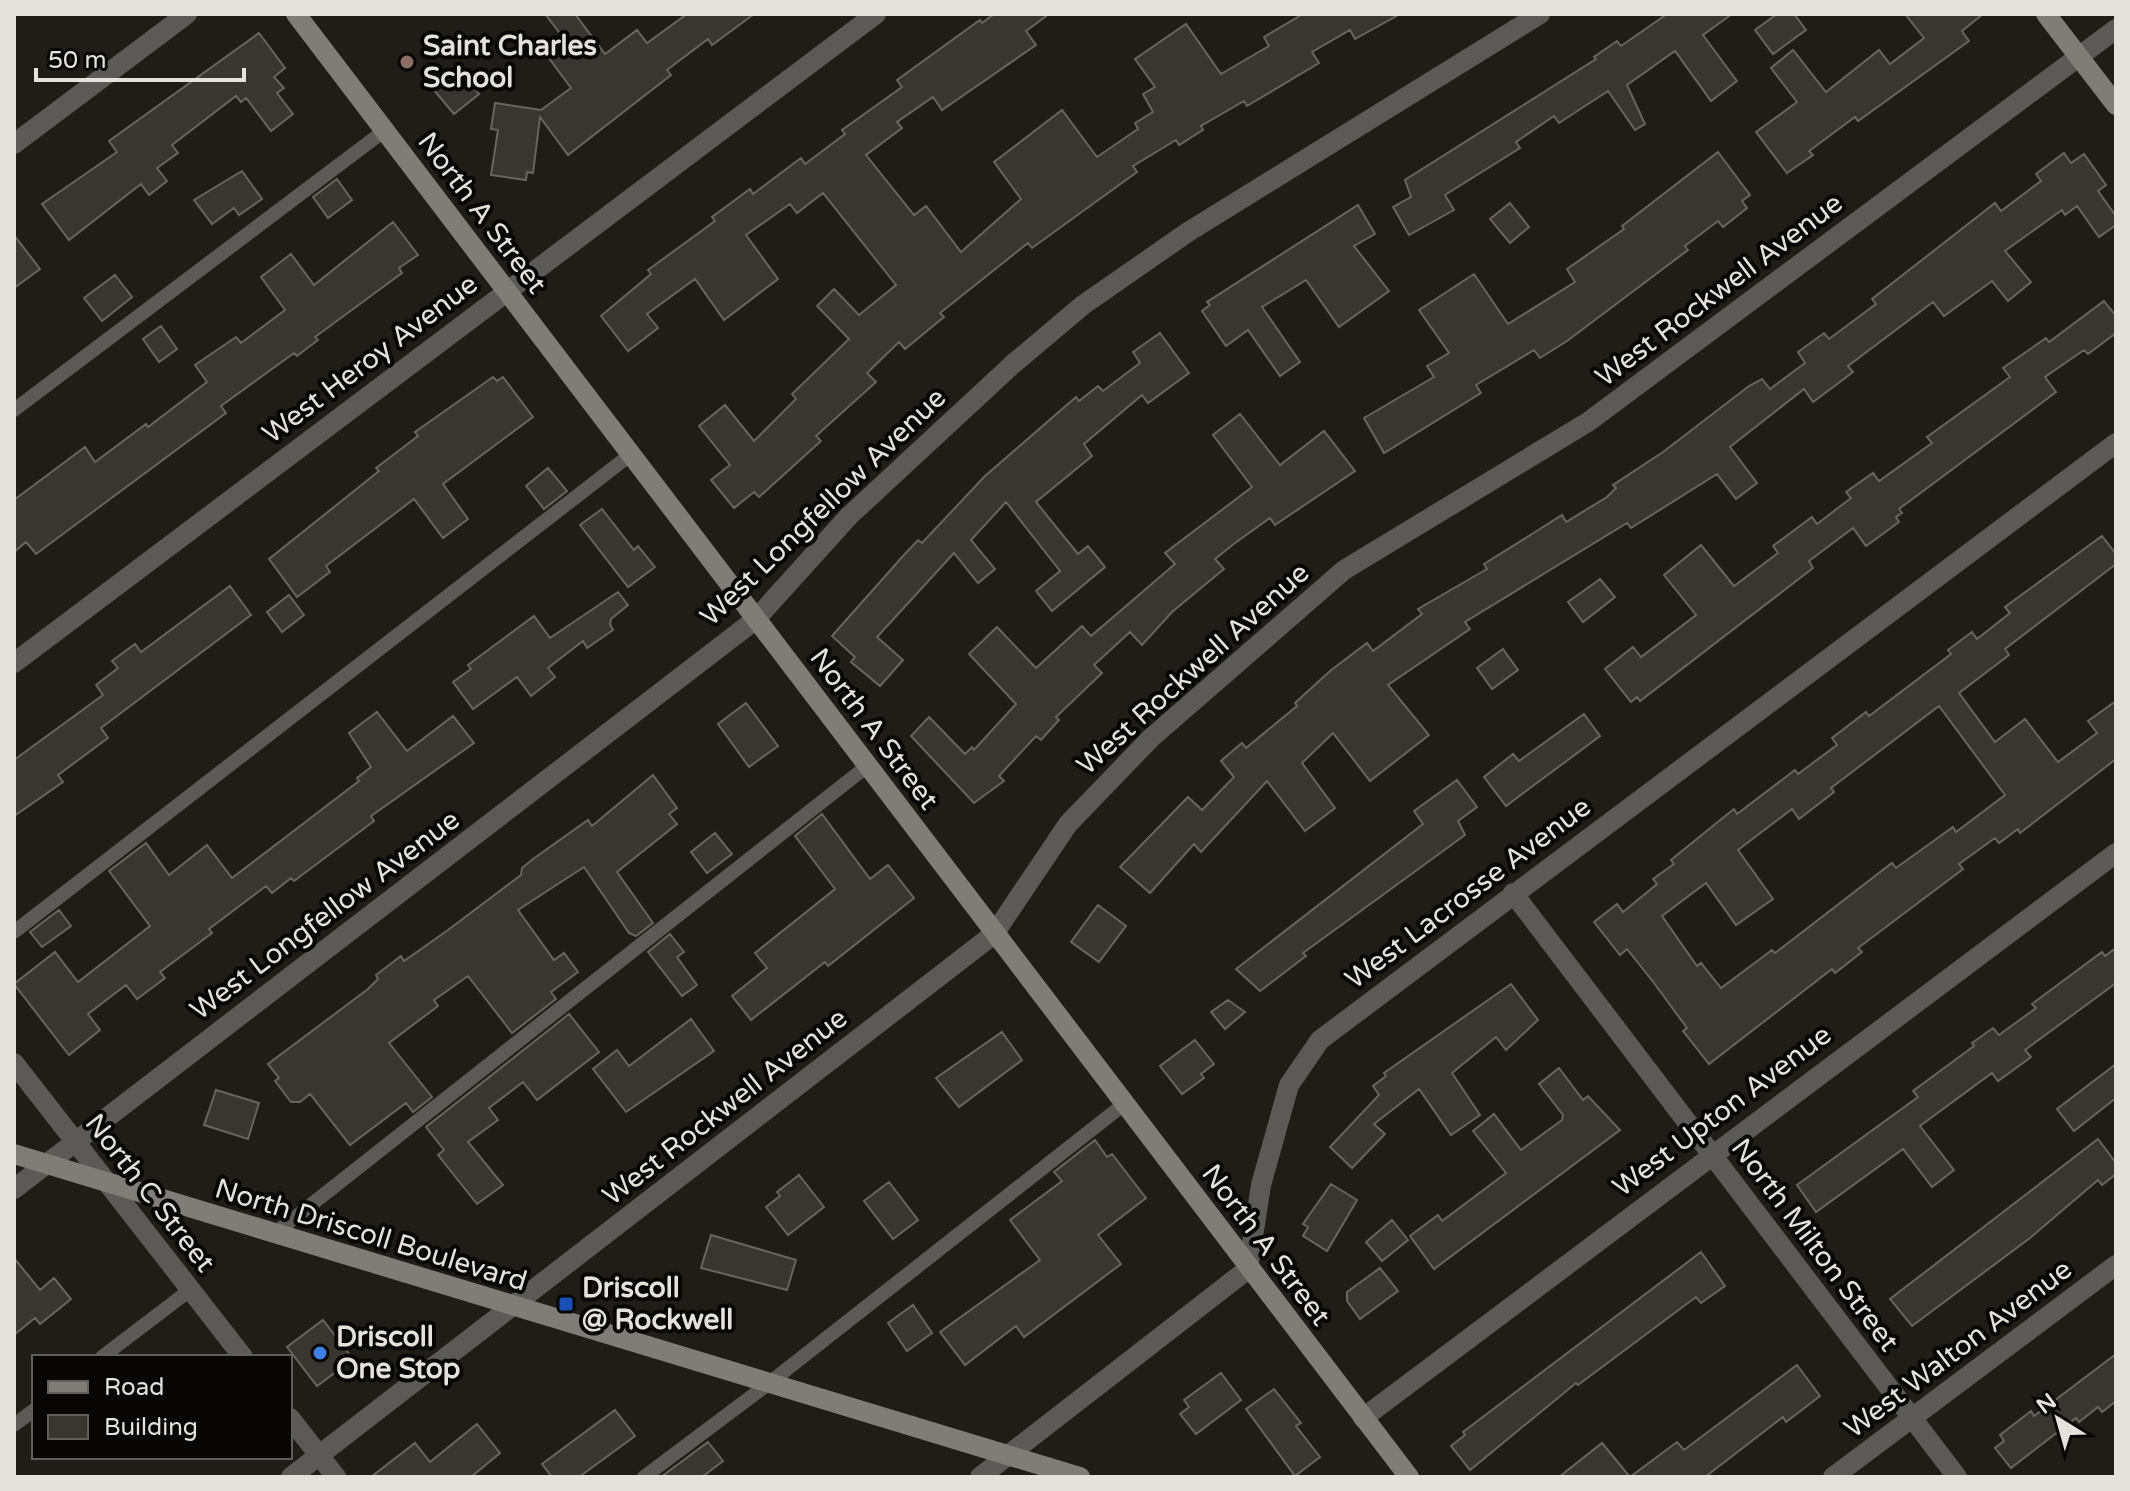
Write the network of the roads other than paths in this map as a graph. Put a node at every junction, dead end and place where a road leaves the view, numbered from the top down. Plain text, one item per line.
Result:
1 (187, 14) edge
2 (296, 14) edge
3 (876, 14) edge
4 (1540, 14) edge
5 (2046, 14) edge
6 (2116, 29) edge
7 (2079, 57) junction
8 (2116, 105) edge
9 (384, 131) junction
10 (14, 144) edge
11 (506, 291) junction
12 (14, 410) edge
13 (2116, 443) edge
14 (630, 455) junction
15 (755, 620) junction
16 (14, 663) edge
17 (866, 767) junction
18 (2116, 853) edge
19 (1513, 893) junction
20 (14, 932) edge
21 (994, 934) junction
22 (14, 1063) edge
23 (1123, 1105) junction
24 (74, 1142) junction
25 (14, 1154) edge
26 (1710, 1155) junction
27 (48, 1164) junction
28 (109, 1185) junction
29 (14, 1189) edge
30 (274, 1234) junction
31 (2116, 1265) edge
32 (1248, 1269) junction
33 (190, 1290) junction
34 (512, 1307) junction
35 (105, 1355) edge
36 (241, 1355) edge
37 (768, 1384) junction
38 (32, 1412) edge
39 (1363, 1418) junction
40 (1912, 1418) junction
41 (292, 1421) edge
42 (14, 1425) edge
43 (319, 1455) junction
44 (1008, 1455) junction
45 (291, 1477) edge
46 (336, 1477) edge
47 (644, 1477) edge
48 (980, 1477) edge
49 (1080, 1477) edge
50 (1409, 1477) edge
51 (1833, 1477) edge
52 (1957, 1477) edge

1 - 10 street
2 - 9 street, North A Street
3 - 11 street, West Heroy Avenue
4 - 15 street, West Longfellow Avenue
5 - 7 street
6 - 7 street, West Rockwell Avenue
7 - 8 street
7 - 21 street, West Rockwell Avenue
9 - 11 street, North A Street
9 - 12 lane
11 - 14 street, North A Street
11 - 16 street, West Heroy Avenue
13 - 19 street, West Lacrosse Avenue
14 - 15 street, North A Street
14 - 20 lane
15 - 17 street, North A Street
15 - 24 street, West Longfellow Avenue
17 - 21 street, North A Street
17 - 30 lane
18 - 26 street, West Upton Avenue
19 - 26 street, North Milton Street
19 - 32 street, West Lacrosse Avenue
21 - 23 street, North A Street
21 - 34 street, West Rockwell Avenue
22 - 24 street, North C Street
23 - 32 street, North A Street
23 - 37 lane
24 - 27 street, West Longfellow Avenue
24 - 28 street, North C Street
25 - 27 street, North Driscoll Boulevard
26 - 39 street, West Upton Avenue
26 - 40 street, North Milton Street
27 - 28 street, North Driscoll Boulevard
27 - 29 street, West Longfellow Avenue
28 - 30 street, North Driscoll Boulevard
28 - 33 street, North C Street
30 - 34 street, North Driscoll Boulevard
31 - 40 street, West Walton Avenue
32 - 39 street, North A Street
32 - 44 street
33 - 35 lane
33 - 36 street, North C Street
34 - 37 street, North Driscoll Boulevard
34 - 43 street, West Rockwell Avenue
37 - 44 street, North Driscoll Boulevard
37 - 47 lane
38 - 42 lane
39 - 50 street, North A Street
40 - 51 street, West Walton Avenue
40 - 52 street, North Milton Street
41 - 43 street
43 - 45 street, West Rockwell Avenue
43 - 46 street
44 - 48 street
44 - 49 street, North Driscoll Boulevard

